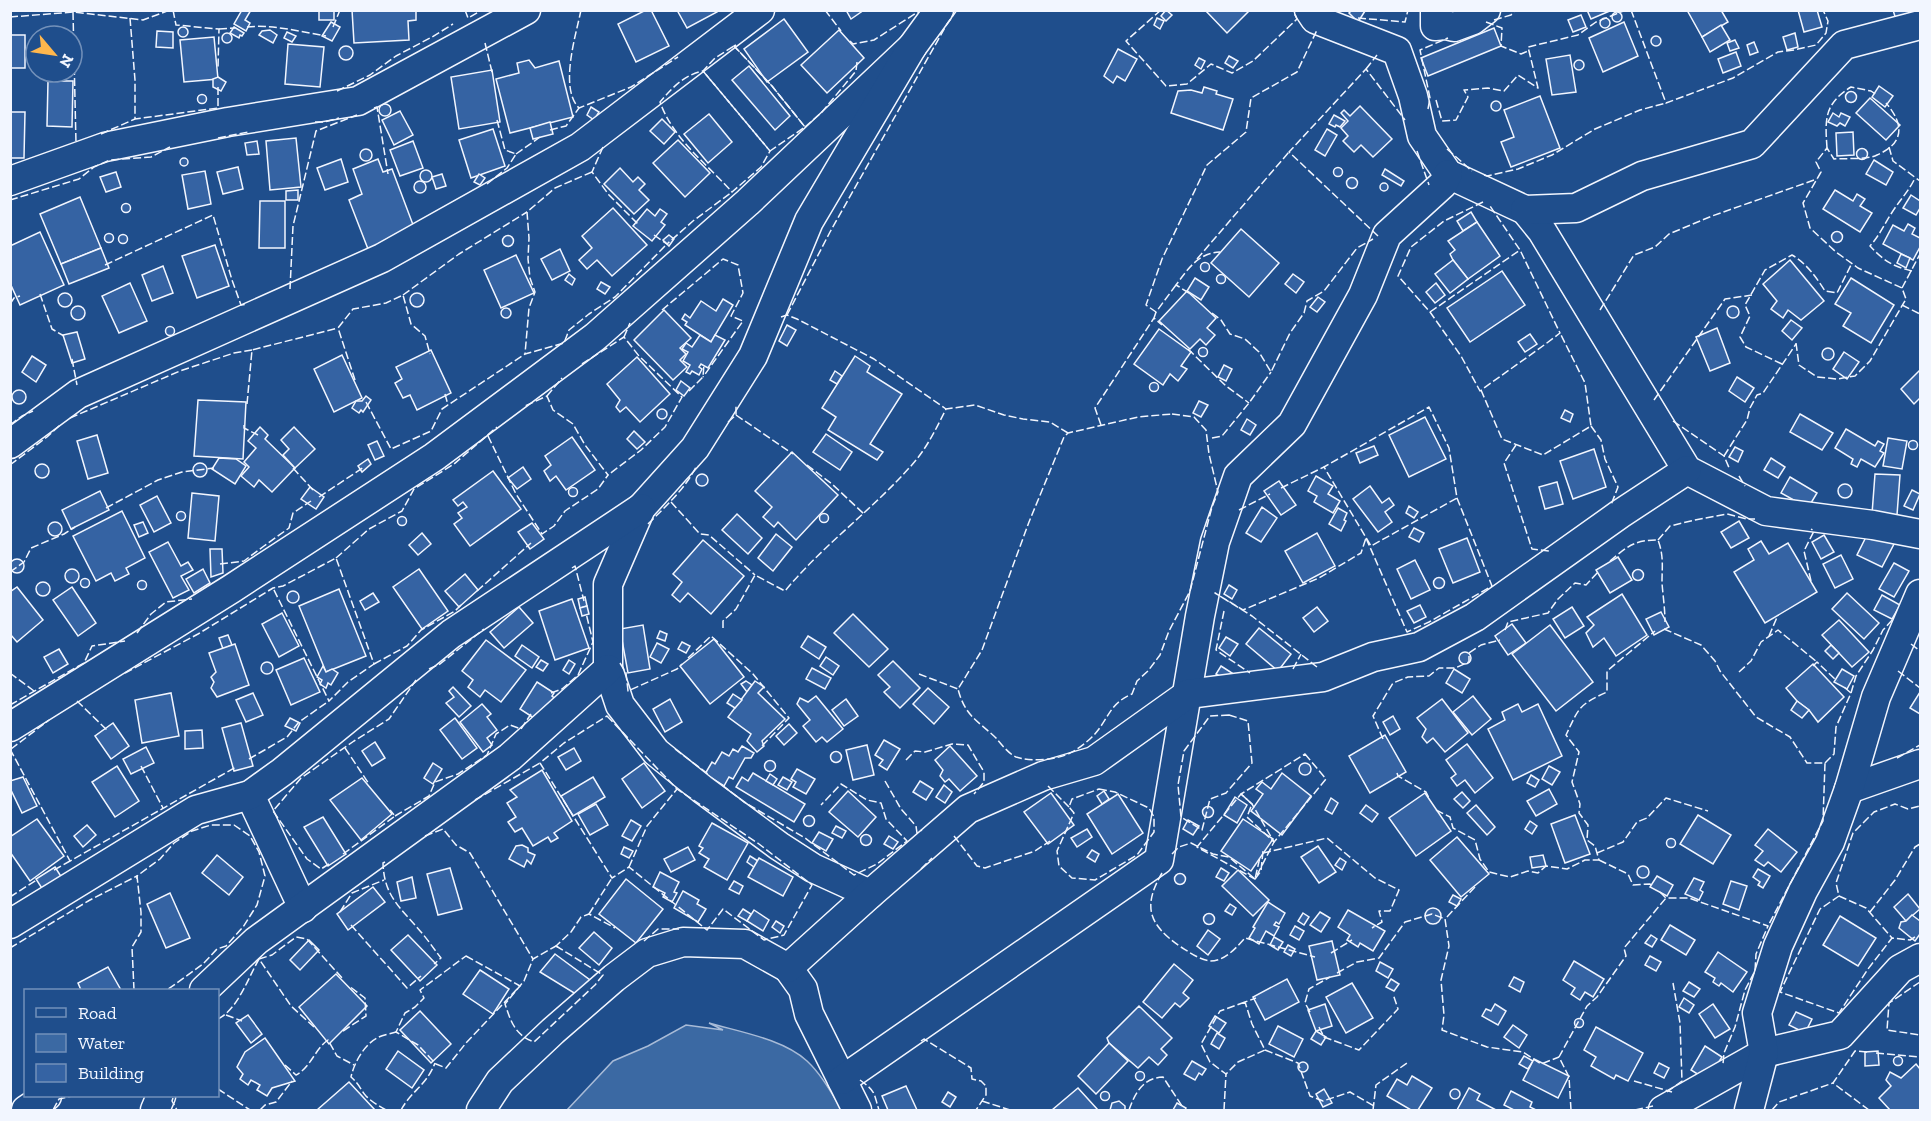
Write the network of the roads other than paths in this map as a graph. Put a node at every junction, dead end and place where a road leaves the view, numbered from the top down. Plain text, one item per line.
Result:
1 (526, 10) edge
2 (760, 10) edge
3 (939, 10) edge
4 (1309, 10) edge
5 (1435, 10) edge
6 (1486, 10) edge
7 (1920, 25) edge
8 (912, 47) junction
9 (1396, 51) junction
10 (1448, 174) junction
11 (10, 181) edge
12 (1525, 210) junction
13 (10, 444) edge
14 (1687, 470) junction
15 (641, 508) junction
16 (1920, 534) edge
17 (1920, 594) edge
18 (608, 669) junction
19 (1188, 694) junction
20 (10, 727) edge
21 (1920, 764) edge
22 (1849, 789) junction
23 (250, 795) junction
24 (870, 894) junction
25 (303, 908) junction
26 (10, 924) edge
27 (1920, 958) edge
28 (788, 968) junction
29 (204, 989) edge
30 (1764, 1053) junction
31 (842, 1080) junction
32 (44, 1097) edge
33 (26, 1110) edge
34 (481, 1110) edge
35 (857, 1110) edge
36 (1663, 1110) edge
37 (1749, 1110) edge

1 - 11 street
2 - 13 street
3 - 8 street
4 - 9 street
5 - 6 street
5 - 9 street
7 - 12 street
8 - 15 street
8 - 20 street
9 - 10 street
10 - 12 street
10 - 19 street
12 - 14 street
14 - 16 street
14 - 19 street
15 - 18 street
15 - 23 street
17 - 22 street
18 - 24 street
18 - 25 street
19 - 24 street
19 - 31 street
21 - 22 street
22 - 30 street
23 - 25 street
23 - 26 street
24 - 28 street
25 - 29 street
27 - 30 street
28 - 31 street
28 - 34 street
30 - 36 street
30 - 37 street
31 - 35 street
32 - 33 street

